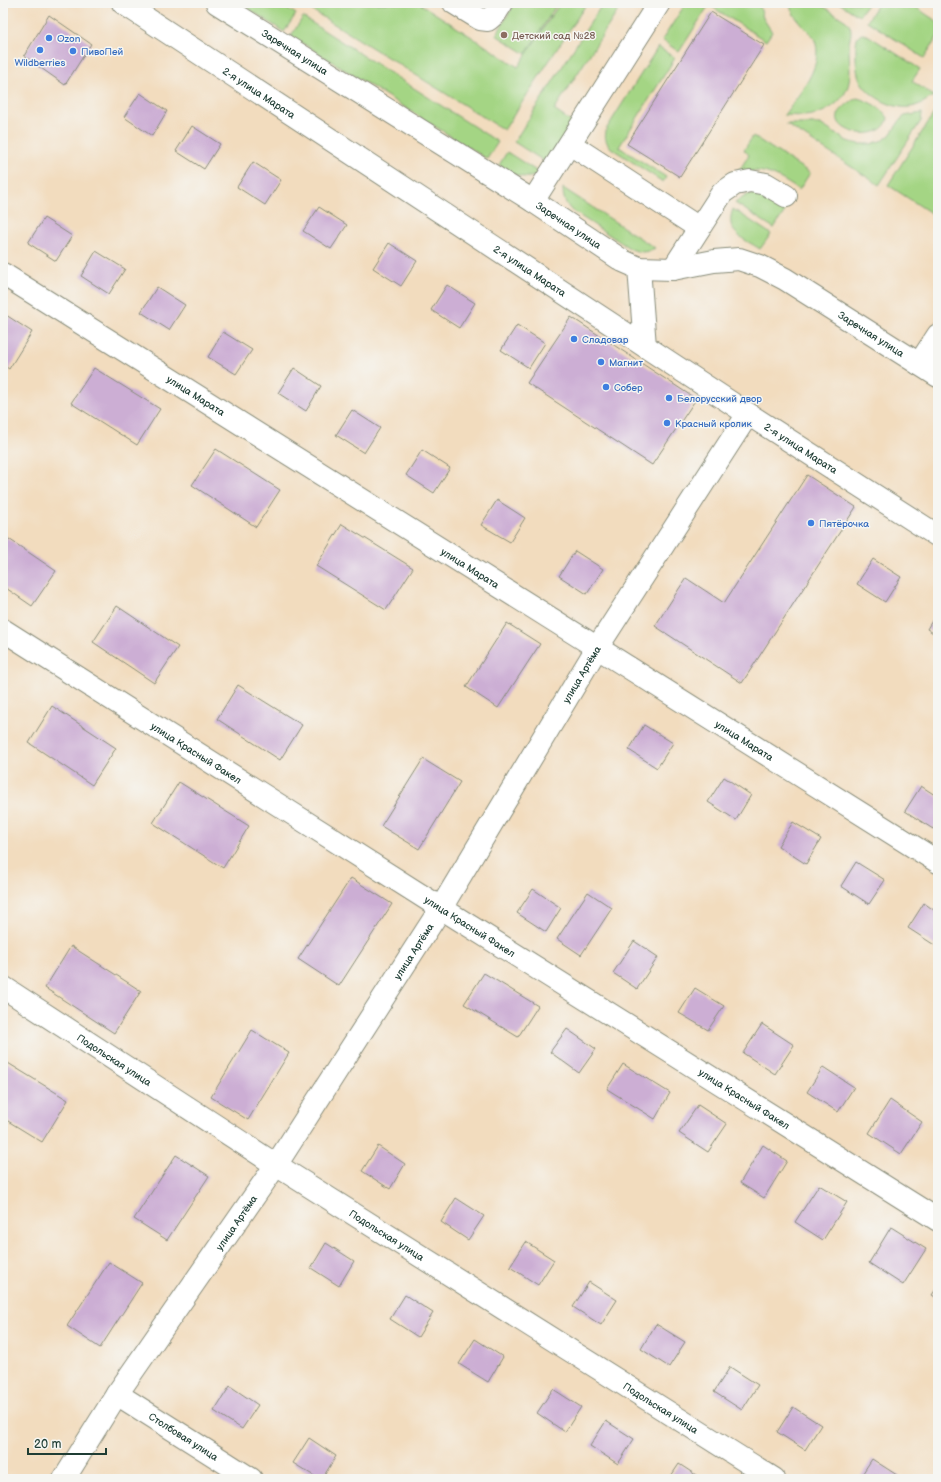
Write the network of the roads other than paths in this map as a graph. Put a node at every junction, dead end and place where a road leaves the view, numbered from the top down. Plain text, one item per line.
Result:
1 (123, 3) edge
2 (218, 3) edge
3 (454, 3) edge
4 (502, 3) edge
5 (659, 3) edge
6 (570, 144) junction
7 (786, 196) dead end
8 (533, 201) junction
9 (699, 228) junction
10 (639, 268) junction
11 (673, 269) junction
12 (3, 274) edge
13 (938, 335) edge
14 (645, 346) junction
15 (919, 364) junction
16 (938, 376) edge
17 (748, 414) junction
18 (938, 536) edge
19 (3, 630) edge
20 (597, 648) junction
21 (938, 862) edge
22 (440, 908) junction
23 (3, 987) edge
24 (276, 1165) junction
25 (938, 1220) edge
26 (116, 1394) junction
27 (64, 1479) edge
28 (251, 1479) edge
29 (774, 1479) edge

1 - 14 street, 2-я улица Марата
2 - 8 street, Заречная улица
3 - 4 street
5 - 6 street
6 - 8 street
6 - 9 street
7 - 9 street
8 - 10 street, Заречная улица
9 - 11 street
10 - 11 street, Заречная улица
10 - 14 street
11 - 15 street, Заречная улица
12 - 20 street, улица Марата
13 - 15 street
14 - 17 street, 2-я улица Марата
15 - 16 street, Заречная улица
17 - 18 street, 2-я улица Марата
17 - 20 street, улица Артёма
19 - 22 street, улица Красный Факел
20 - 21 street, улица Марата
20 - 22 street, улица Артёма
22 - 24 street, улица Артёма
22 - 25 street, улица Красный Факел
23 - 24 street, Подольская улица
24 - 26 street, улица Артёма
24 - 29 street, Подольская улица
26 - 27 street, улица Артёма
26 - 28 street, Столбовая улица

